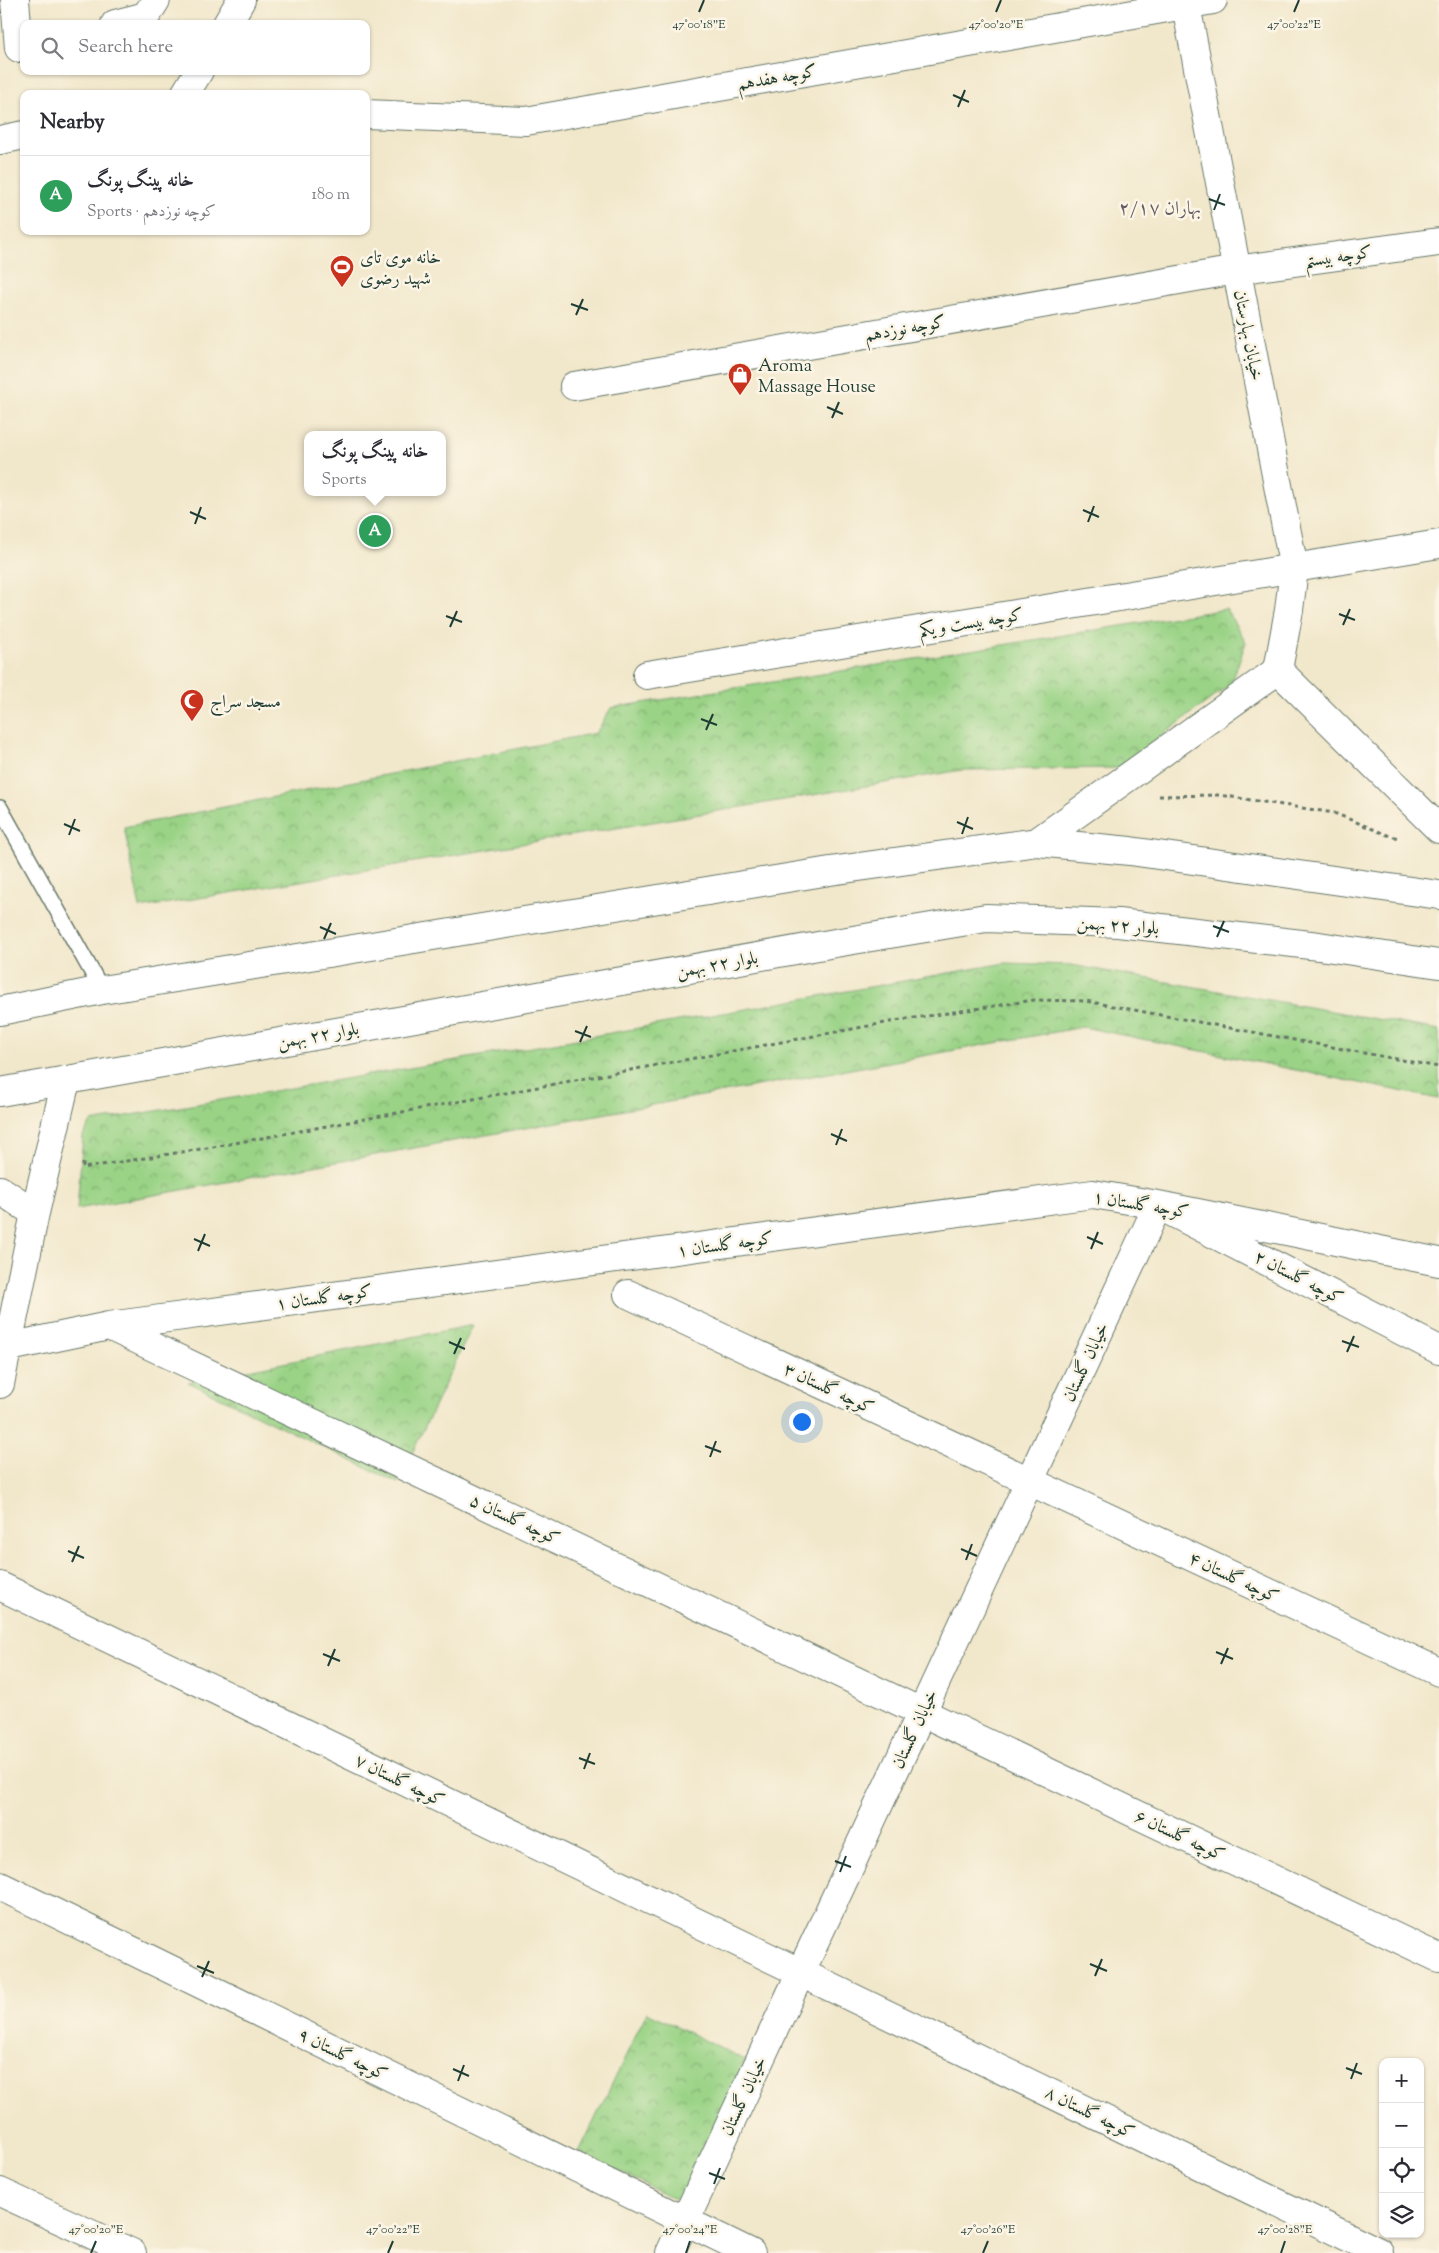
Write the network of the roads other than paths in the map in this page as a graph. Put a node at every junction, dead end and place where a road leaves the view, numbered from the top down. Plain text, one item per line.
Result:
1 (15, 0) edge
2 (156, 0) edge
3 (241, 0) edge
4 (1213, 0) edge
5 (1185, 2) edge
6 (130, 20) edge
7 (229, 20) edge
8 (14, 49) edge
9 (197, 75) edge
10 (187, 90) edge
11 (370, 114) edge
12 (20, 136) edge
13 (0, 140) edge
14 (1439, 242) edge
15 (1236, 270) junction
16 (574, 386) dead end
17 (1439, 544) edge
18 (1294, 569) junction
19 (1278, 670) junction
20 (647, 675) dead end
21 (0, 808) edge
22 (1439, 829) edge
23 (1037, 842) junction
24 (1439, 895) edge
25 (1439, 964) edge
26 (102, 990) junction
27 (0, 1011) edge
28 (66, 1080) junction
29 (0, 1092) edge
30 (0, 1190) edge
31 (1158, 1205) junction
32 (35, 1213) junction
33 (1439, 1262) edge
34 (628, 1294) dead end
35 (110, 1326) junction
36 (9, 1347) junction
37 (1439, 1350) edge
38 (0, 1384) edge
39 (1029, 1481) junction
40 (0, 1586) edge
41 (1439, 1672) edge
42 (922, 1712) junction
43 (0, 1886) edge
44 (1439, 1958) edge
45 (800, 1973) junction
46 (0, 2192) edge
47 (685, 2221) junction
48 (1379, 2252) edge
49 (132, 2253) edge
50 (670, 2253) edge
51 (751, 2253) edge

1 - 8 street
2 - 6 street
3 - 7 street
4 - 5 street, کوچه هفدهم
5 - 11 street, کوچه هفدهم
5 - 15 street, خیابان بهارستان
9 - 10 street
12 - 13 street
14 - 15 street, کوچه بیستم
15 - 16 street, کوچه نوزدهم
15 - 18 street, خیابان بهارستان
17 - 18 street, کوچه بیست و یکم
18 - 19 street, خیابان بهارستان
18 - 20 street, کوچه بیست و یکم
19 - 22 street
19 - 23 street
21 - 26 lane
23 - 24 street
23 - 26 street
25 - 28 street, بلوار ۲۲ بهمن
26 - 27 street
28 - 29 street, بلوار ۲۲ بهمن
28 - 32 street
30 - 32 street
31 - 33 street, کوچه گلستان ۱
31 - 35 street, کوچه گلستان ۱
31 - 37 street, کوچه گلستان ۲
31 - 39 street, خیابان گلستان
32 - 36 street
34 - 39 street, کوچه گلستان ۳
35 - 36 street, کوچه گلستان ۱
35 - 42 street, کوچه گلستان ۵
36 - 38 street
39 - 41 street, کوچه گلستان ۴
39 - 42 street, خیابان گلستان
40 - 45 street, کوچه گلستان ۷
42 - 44 street, کوچه گلستان ۶
42 - 45 street, خیابان گلستان
43 - 47 street, کوچه گلستان ۹
45 - 47 street, خیابان گلستان
45 - 48 street, کوچه گلستان ۸
46 - 49 street
47 - 50 street, خیابان گلستان
47 - 51 street, کوچه گلستان ۹

